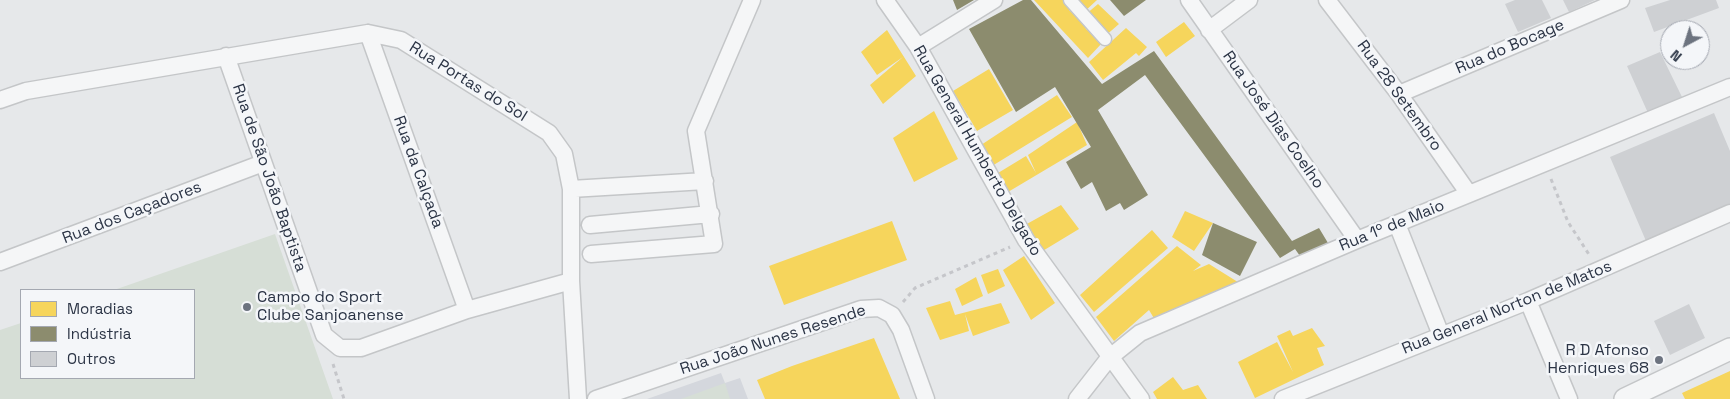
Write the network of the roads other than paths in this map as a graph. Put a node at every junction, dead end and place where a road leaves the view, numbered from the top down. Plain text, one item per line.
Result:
1 (752, 0) edge
2 (885, 0) edge
3 (994, 0) edge
4 (1070, 0) edge
5 (1189, 0) edge
6 (1249, 0) edge
7 (1327, 0) edge
8 (1621, 0) edge
9 (1209, 30) junction
10 (368, 33) junction
11 (1105, 40) dead end
12 (918, 47) junction
13 (226, 56) junction
14 (1730, 87) edge
15 (1398, 94) junction
16 (0, 100) edge
17 (263, 163) junction
18 (705, 181) junction
19 (571, 188) junction
20 (1469, 194) junction
21 (1730, 213) edge
22 (711, 214) junction
23 (590, 224) dead end
24 (1397, 224) junction
25 (1357, 240) junction
26 (591, 254) dead end
27 (0, 262) edge
28 (571, 281) junction
29 (1528, 301) junction
30 (467, 310) junction
31 (1441, 335) junction
32 (1730, 349) edge
33 (1109, 358) junction
34 (578, 399) edge
35 (596, 399) edge
36 (926, 399) edge
37 (1077, 399) edge
38 (1141, 399) edge
39 (1284, 399) edge
40 (1569, 399) edge
41 (1625, 399) edge

1 - 18 street
2 - 12 street, Rua General Humberto Delgado
3 - 12 street
4 - 11 street
5 - 9 street, Rua José Dias Coelho
6 - 9 street
7 - 15 street, Rua 28 Setembro
8 - 15 street, Rua do Bocage
9 - 25 street, Rua José Dias Coelho
10 - 13 street, Rua Portas do Sol
10 - 19 street, Rua Portas do Sol
10 - 30 street, Rua da Calçada
12 - 33 street, Rua General Humberto Delgado
13 - 16 street, Rua Portas do Sol
13 - 17 street, Rua de São João Baptista
14 - 20 street, Rua 1º de Maio
15 - 20 street, Rua 28 Setembro
17 - 27 street, Rua dos Caçadores
17 - 30 street, Rua de São João Baptista
18 - 19 street
18 - 22 street
19 - 28 street, Rua Portas do Sol
20 - 24 street, Rua 1º de Maio
21 - 29 street, Rua General Norton de Matos
22 - 23 street
22 - 26 street
24 - 25 street, Rua 1º de Maio
24 - 31 street
25 - 33 street, Rua 1º de Maio
28 - 30 street
28 - 34 street, Rua Portas do Sol
29 - 31 street, Rua General Norton de Matos
29 - 40 street
31 - 39 street, Rua General Norton de Matos
32 - 41 street
33 - 37 street, Rua 1º de Maio
33 - 38 street, Rua General Humberto Delgado
35 - 36 street, Rua João Nunes Resende

